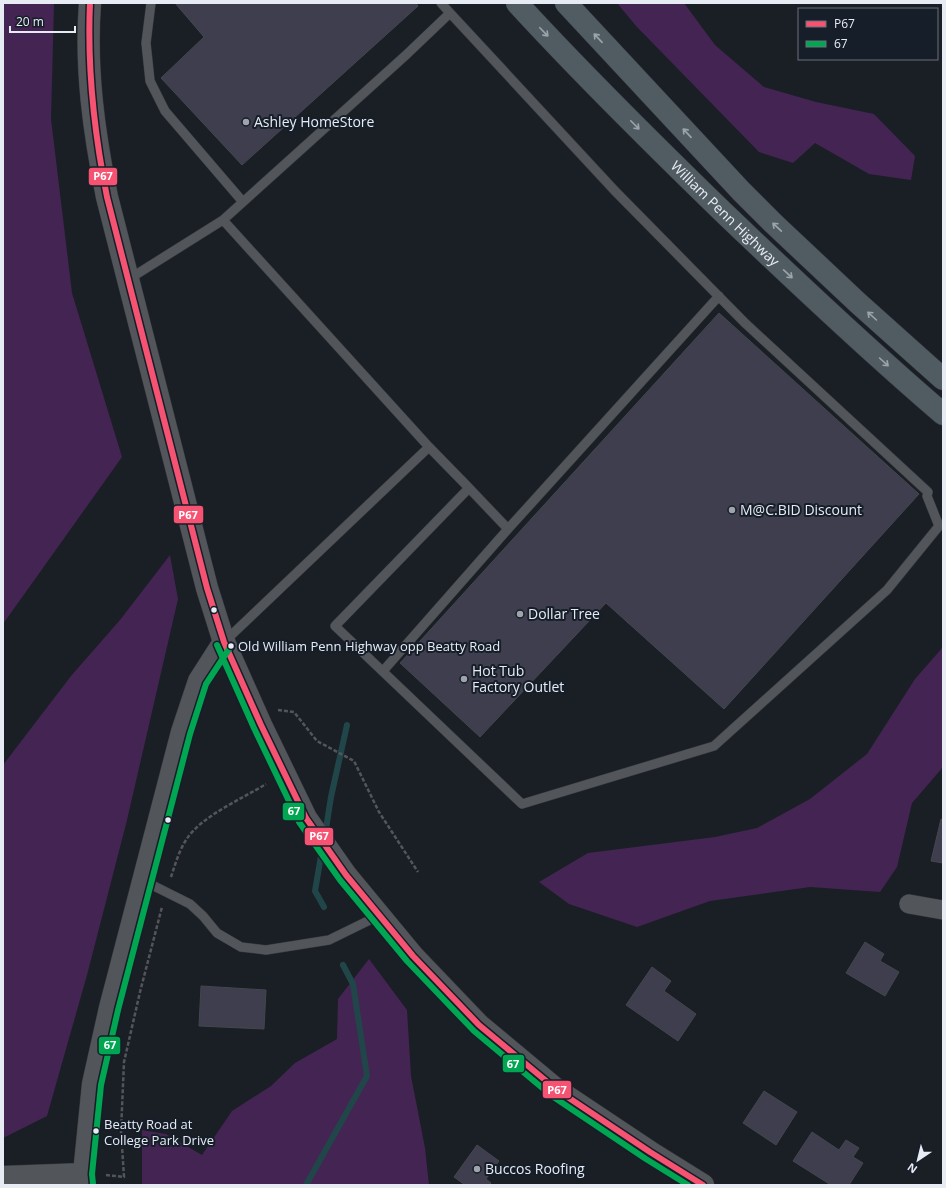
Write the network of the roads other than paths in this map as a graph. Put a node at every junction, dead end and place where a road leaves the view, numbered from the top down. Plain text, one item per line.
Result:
1 (90, 3) edge
2 (151, 3) edge
3 (441, 3) edge
4 (517, 3) edge
5 (566, 3) edge
6 (450, 13) junction
7 (243, 202) junction
8 (223, 220) junction
9 (129, 280) junction
10 (719, 296) junction
11 (943, 379) edge
12 (943, 414) edge
13 (429, 447) junction
14 (469, 488) junction
15 (508, 529) junction
16 (224, 642) junction
17 (383, 671) junction
18 (143, 880) junction
19 (909, 904) dead end
20 (943, 910) edge
21 (380, 915) junction
22 (3, 1177) edge
23 (85, 1179) edge
24 (703, 1185) edge

1 - 9 main road
2 - 7 lane
3 - 6 lane
4 -> 12 highway, William Penn Highway
11 -> 5 highway, William Penn Highway
6 - 7 lane
6 - 10 lane
7 - 8 lane
8 - 9 lane
8 - 13 lane
9 - 16 main road
10 - 15 lane
10 - 17 lane
13 - 14 lane
13 - 16 lane
14 - 15 lane
14 - 17 lane
15 - 17 lane
16 - 18 main road
16 - 21 main road
18 - 21 lane
18 - 23 main road
19 - 20 street
21 - 24 main road
22 - 23 main road

